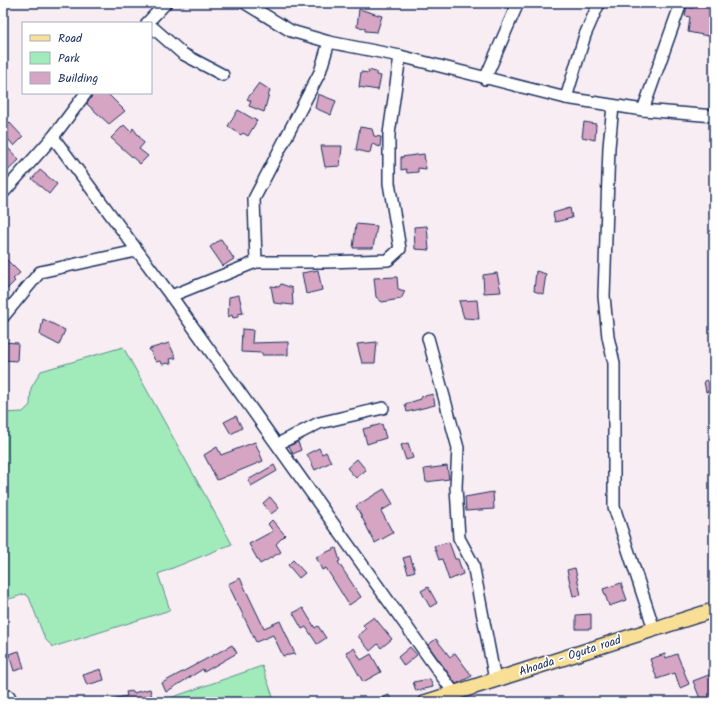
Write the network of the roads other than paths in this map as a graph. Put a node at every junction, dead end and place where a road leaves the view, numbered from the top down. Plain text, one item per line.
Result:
1 (166, 3) edge
2 (245, 3) edge
3 (518, 3) edge
4 (599, 3) edge
5 (681, 3) edge
6 (149, 22) edge
7 (152, 27) edge
8 (329, 42) junction
9 (400, 56) junction
10 (223, 75) dead end
11 (485, 79) junction
12 (85, 94) edge
13 (566, 98) junction
14 (613, 106) junction
15 (643, 110) junction
16 (714, 116) edge
17 (53, 137) junction
18 (3, 192) edge
19 (136, 251) junction
20 (256, 262) junction
21 (171, 296) junction
22 (3, 317) edge
23 (428, 338) dead end
24 (383, 408) dead end
25 (278, 444) junction
26 (714, 610) edge
27 (654, 629) junction
28 (495, 680) junction
29 (454, 693) junction
30 (426, 702) edge

1 - 6 street
2 - 8 street
3 - 11 street
4 - 13 street
5 - 15 street
7 - 10 street
8 - 9 street
8 - 20 street
9 - 11 street
9 - 20 street
11 - 13 street
12 - 17 street
13 - 14 street
14 - 15 street
14 - 27 street
15 - 16 street
17 - 18 street
17 - 19 street
19 - 21 street
19 - 22 street
20 - 21 street
21 - 25 street
23 - 28 street
24 - 25 street
25 - 29 street
26 - 27 main road, Ahoada - Oguta road
27 - 28 main road, Ahoada - Oguta road
28 - 29 main road, Ahoada - Oguta road
29 - 30 main road, Ahoada - Oguta road

